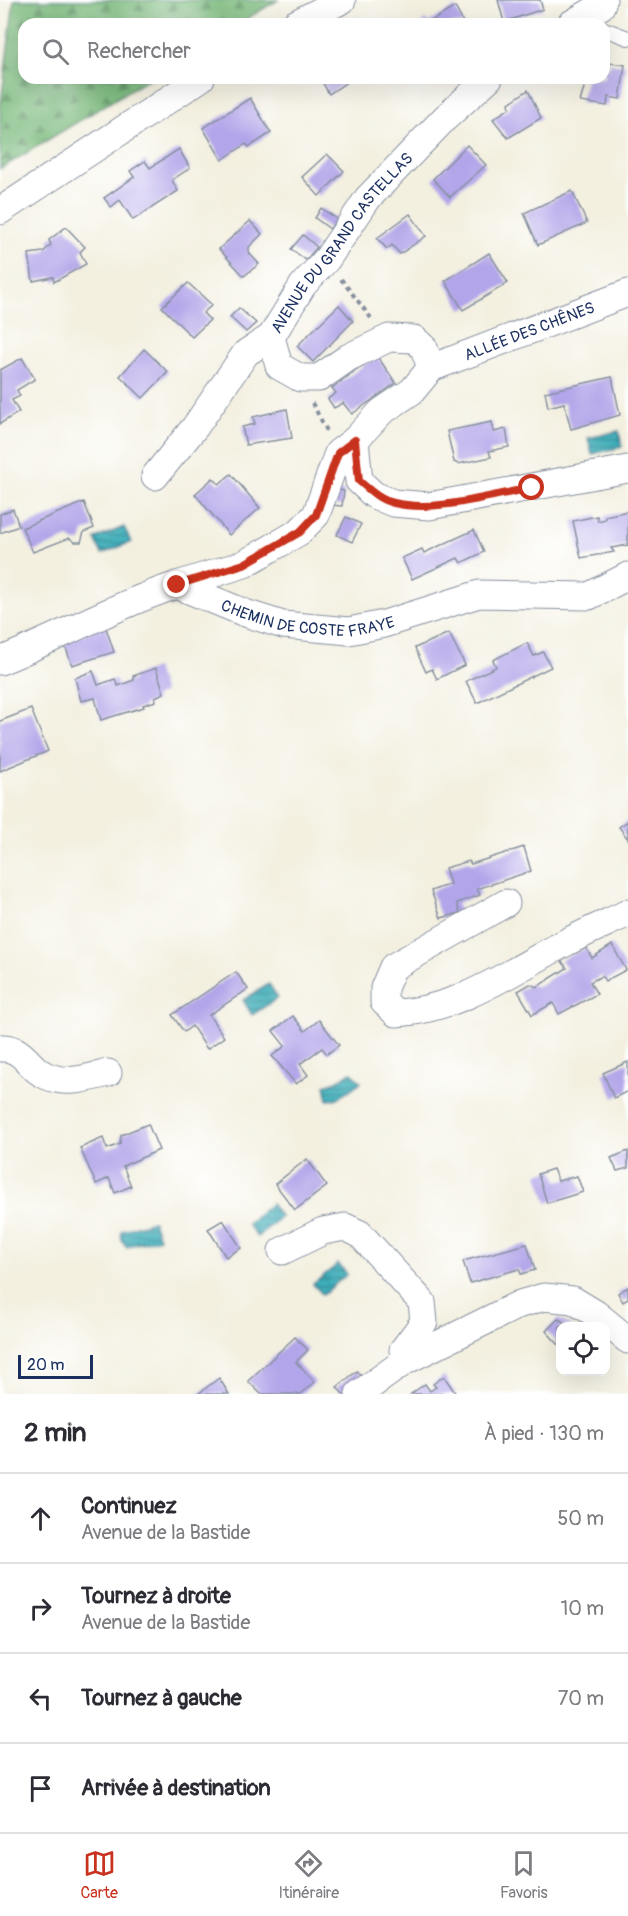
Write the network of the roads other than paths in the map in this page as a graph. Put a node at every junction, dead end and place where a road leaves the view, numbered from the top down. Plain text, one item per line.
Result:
1 (342, 0) edge
2 (308, 18) edge
3 (610, 29) edge
4 (628, 38) edge
5 (192, 84) edge
6 (482, 84) edge
7 (0, 211) edge
8 (628, 293) edge
9 (271, 338) junction
10 (431, 368) junction
11 (347, 446) junction
12 (628, 469) edge
13 (155, 476) dead end
14 (628, 576) edge
15 (177, 585) junction
16 (0, 661) edge
17 (506, 903) dead end
18 (628, 913) edge
19 (0, 1048) edge
20 (108, 1073) dead end
21 (282, 1251) dead end
22 (628, 1340) edge
23 (405, 1361) junction
24 (359, 1394) edge

1 - 2 street
3 - 4 lane
5 - 7 street
6 - 9 street, AVENUE DU GRAND CASTELLAS
8 - 10 street, ALLÉE DES CHÊNES
9 - 10 street, AVENUE DU GRAND CASTELLAS
9 - 13 street
10 - 11 street
11 - 12 street
11 - 15 street
14 - 15 street, CHEMIN DE COSTE FRAYE
15 - 16 street
17 - 18 street
19 - 20 street
21 - 23 street
22 - 23 street
23 - 24 street

